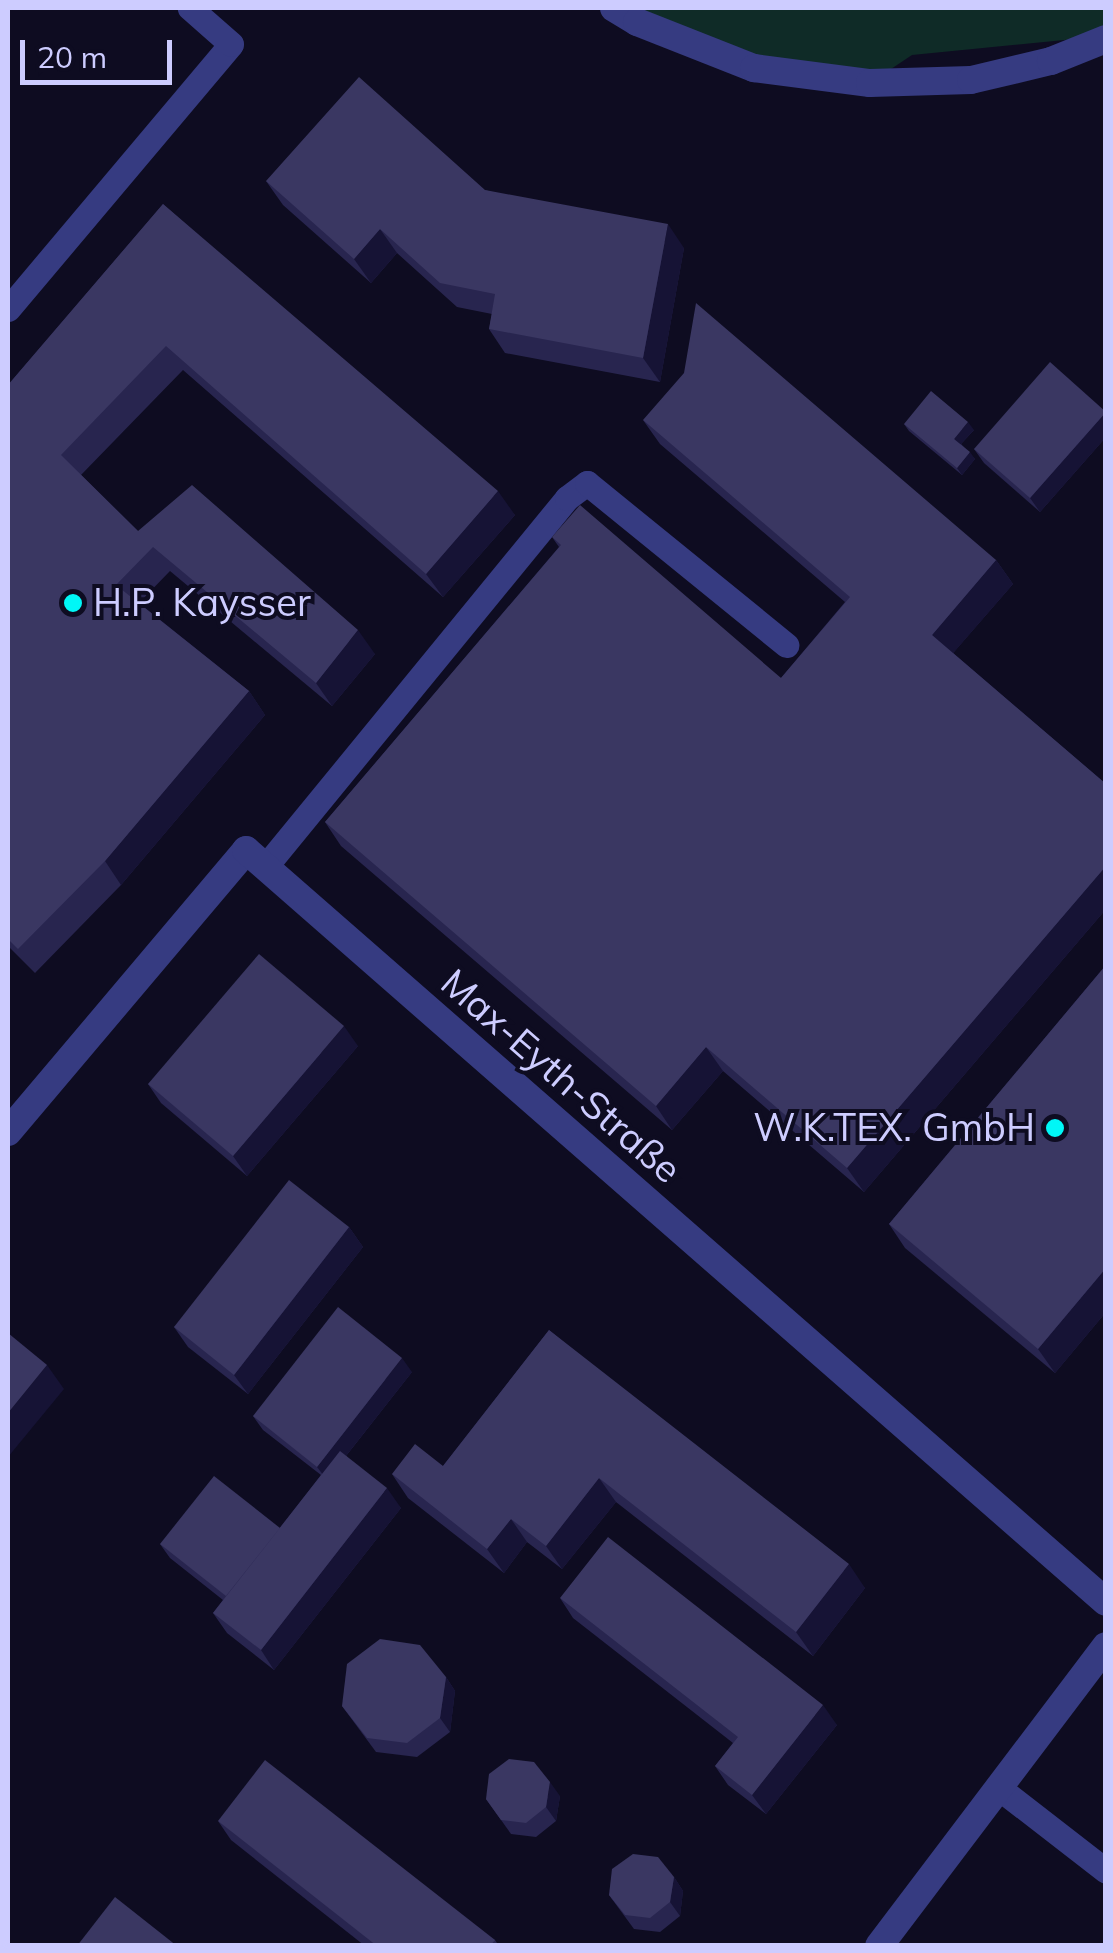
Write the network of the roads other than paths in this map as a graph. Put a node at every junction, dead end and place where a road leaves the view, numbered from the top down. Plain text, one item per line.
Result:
1 (190, 8) edge
2 (614, 8) edge
3 (1106, 39) edge
4 (8, 310) edge
5 (786, 645) dead end
6 (265, 867) junction
7 (8, 1132) edge
8 (1106, 1602) edge
9 (1106, 1646) edge
10 (999, 1788) junction
11 (1106, 1871) edge
12 (879, 1946) edge

1 - 4 lane
2 - 3 street
5 - 6 lane
6 - 7 street
6 - 8 street, Max-Eyth-Straße
9 - 10 street
10 - 11 lane
10 - 12 street

